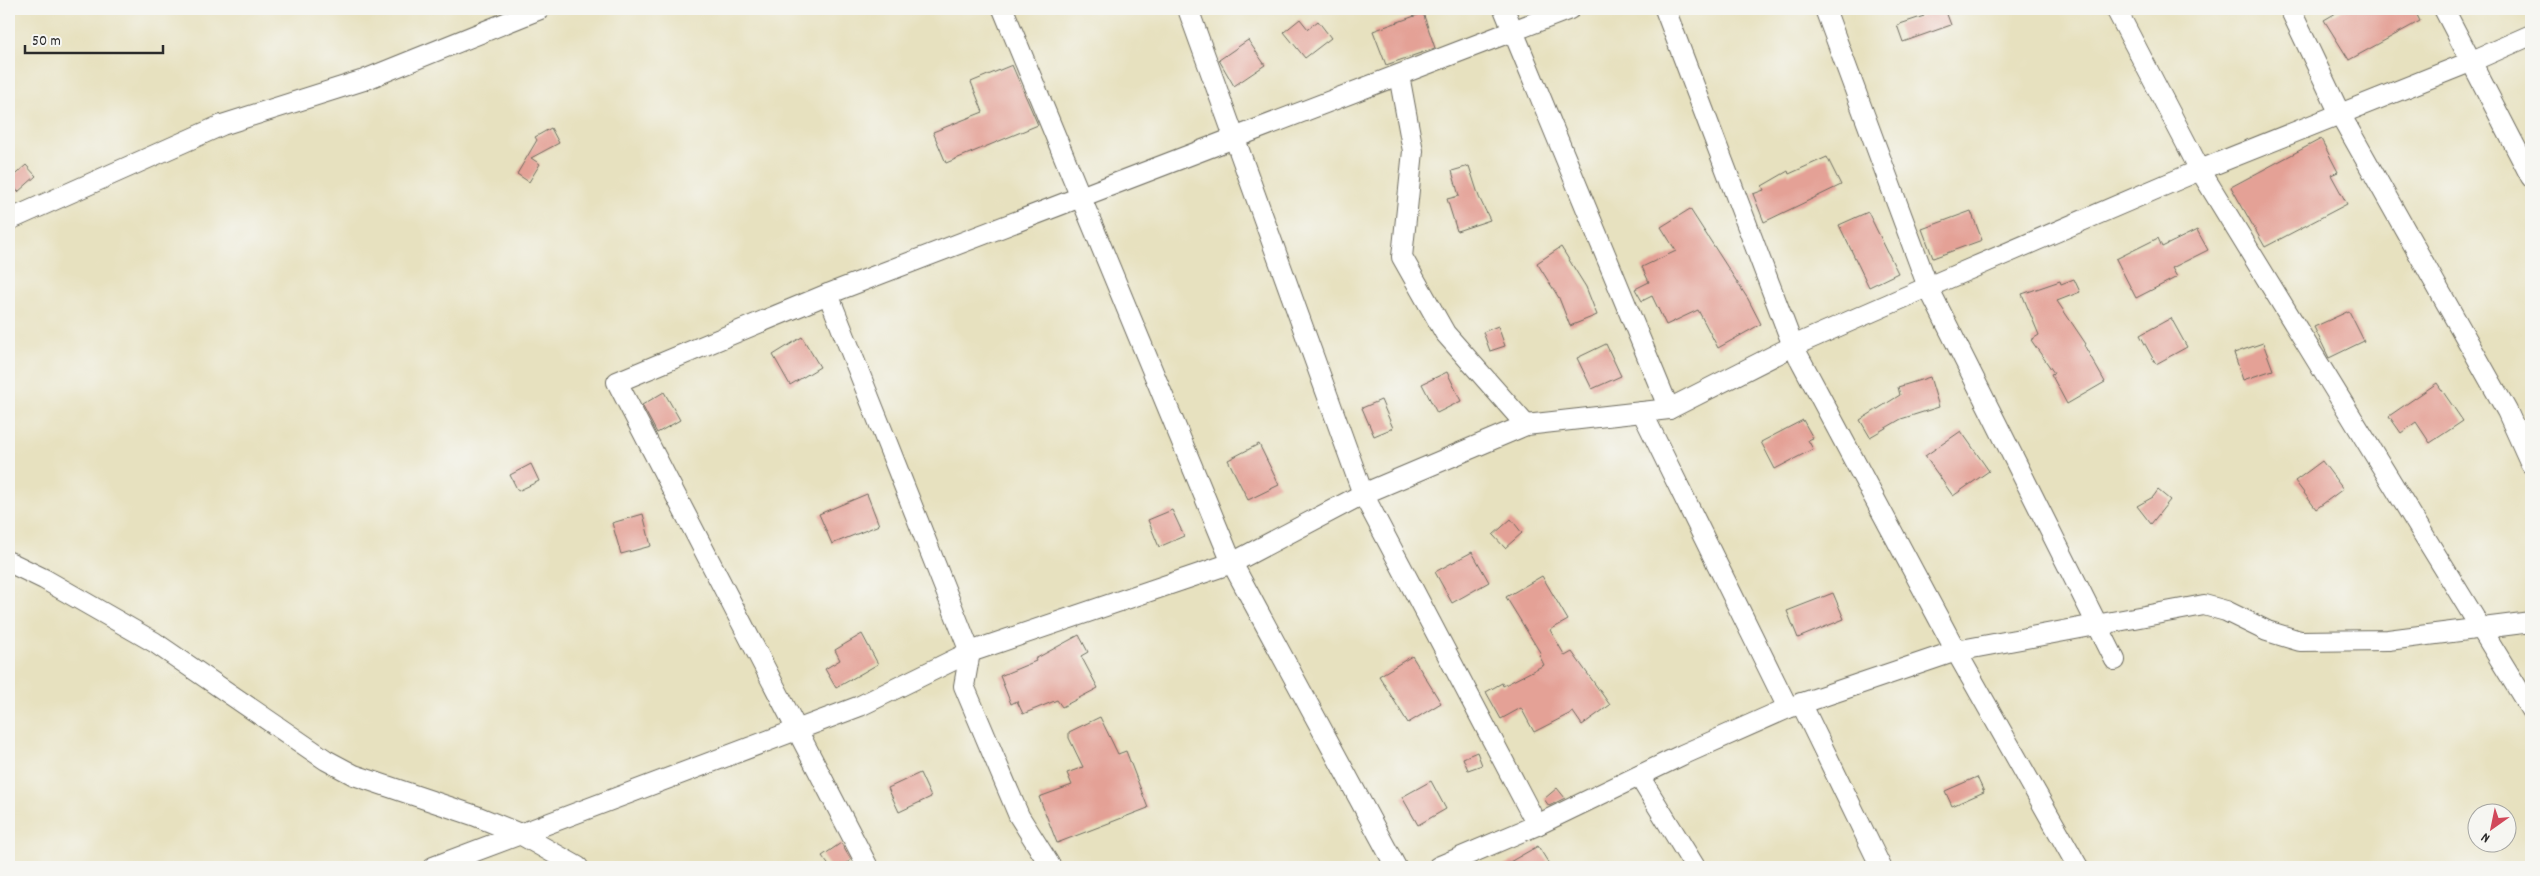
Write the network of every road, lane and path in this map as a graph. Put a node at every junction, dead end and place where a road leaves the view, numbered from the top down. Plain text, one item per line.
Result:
1 (540, 9) edge
2 (1003, 9) edge
3 (1188, 9) edge
4 (1504, 9) edge
5 (1570, 9) edge
6 (1665, 9) edge
7 (1825, 9) edge
8 (2116, 9) edge
9 (2290, 9) edge
10 (2444, 9) edge
11 (1513, 31) junction
12 (2531, 35) edge
13 (2470, 62) junction
14 (1399, 75) junction
15 (2340, 114) junction
16 (1235, 138) junction
17 (2200, 170) junction
18 (2531, 177) edge
19 (1081, 197) junction
20 (9, 220) edge
21 (1928, 286) junction
22 (828, 294) junction
23 (1793, 346) junction
24 (1669, 409) junction
25 (1642, 412) junction
26 (1526, 425) junction
27 (2531, 464) edge
28 (1364, 494) junction
29 (9, 562) edge
30 (1232, 563) junction
31 (2531, 622) edge
32 (2098, 625) junction
33 (2481, 627) junction
34 (1956, 651) junction
35 (970, 652) junction
36 (2115, 660) dead end
37 (1794, 706) junction
38 (2531, 710) edge
39 (797, 730) junction
40 (1639, 776) junction
41 (1537, 825) junction
42 (520, 834) junction
43 (433, 867) edge
44 (578, 867) edge
45 (868, 867) edge
46 (1051, 867) edge
47 (1396, 867) edge
48 (1438, 867) edge
49 (1695, 867) edge
50 (1881, 867) edge
51 (2078, 867) edge

1 - 20 street
2 - 19 street
3 - 16 street
4 - 11 street
5 - 11 street
6 - 23 street
7 - 21 street
8 - 17 street
9 - 15 street
10 - 13 street
11 - 14 street
11 - 24 street
12 - 13 street
13 - 15 street
13 - 18 street
14 - 16 street
14 - 26 street
15 - 17 street
15 - 27 street
16 - 19 street
16 - 28 street
17 - 21 street
17 - 33 street
19 - 22 street
19 - 30 street
21 - 23 street
21 - 32 street
22 - 35 street
22 - 39 street
23 - 24 street
23 - 34 street
24 - 25 street
25 - 26 street
25 - 37 street
26 - 28 street
28 - 30 street
28 - 41 street
29 - 42 street
30 - 35 street
30 - 47 street
31 - 33 street
32 - 33 street
32 - 34 street
32 - 36 street
33 - 38 street
34 - 37 street
34 - 51 street
35 - 39 street
35 - 46 street
37 - 40 street
37 - 50 street
39 - 42 street
39 - 45 street
40 - 41 street
40 - 49 street
41 - 48 street
42 - 43 street
42 - 44 street

